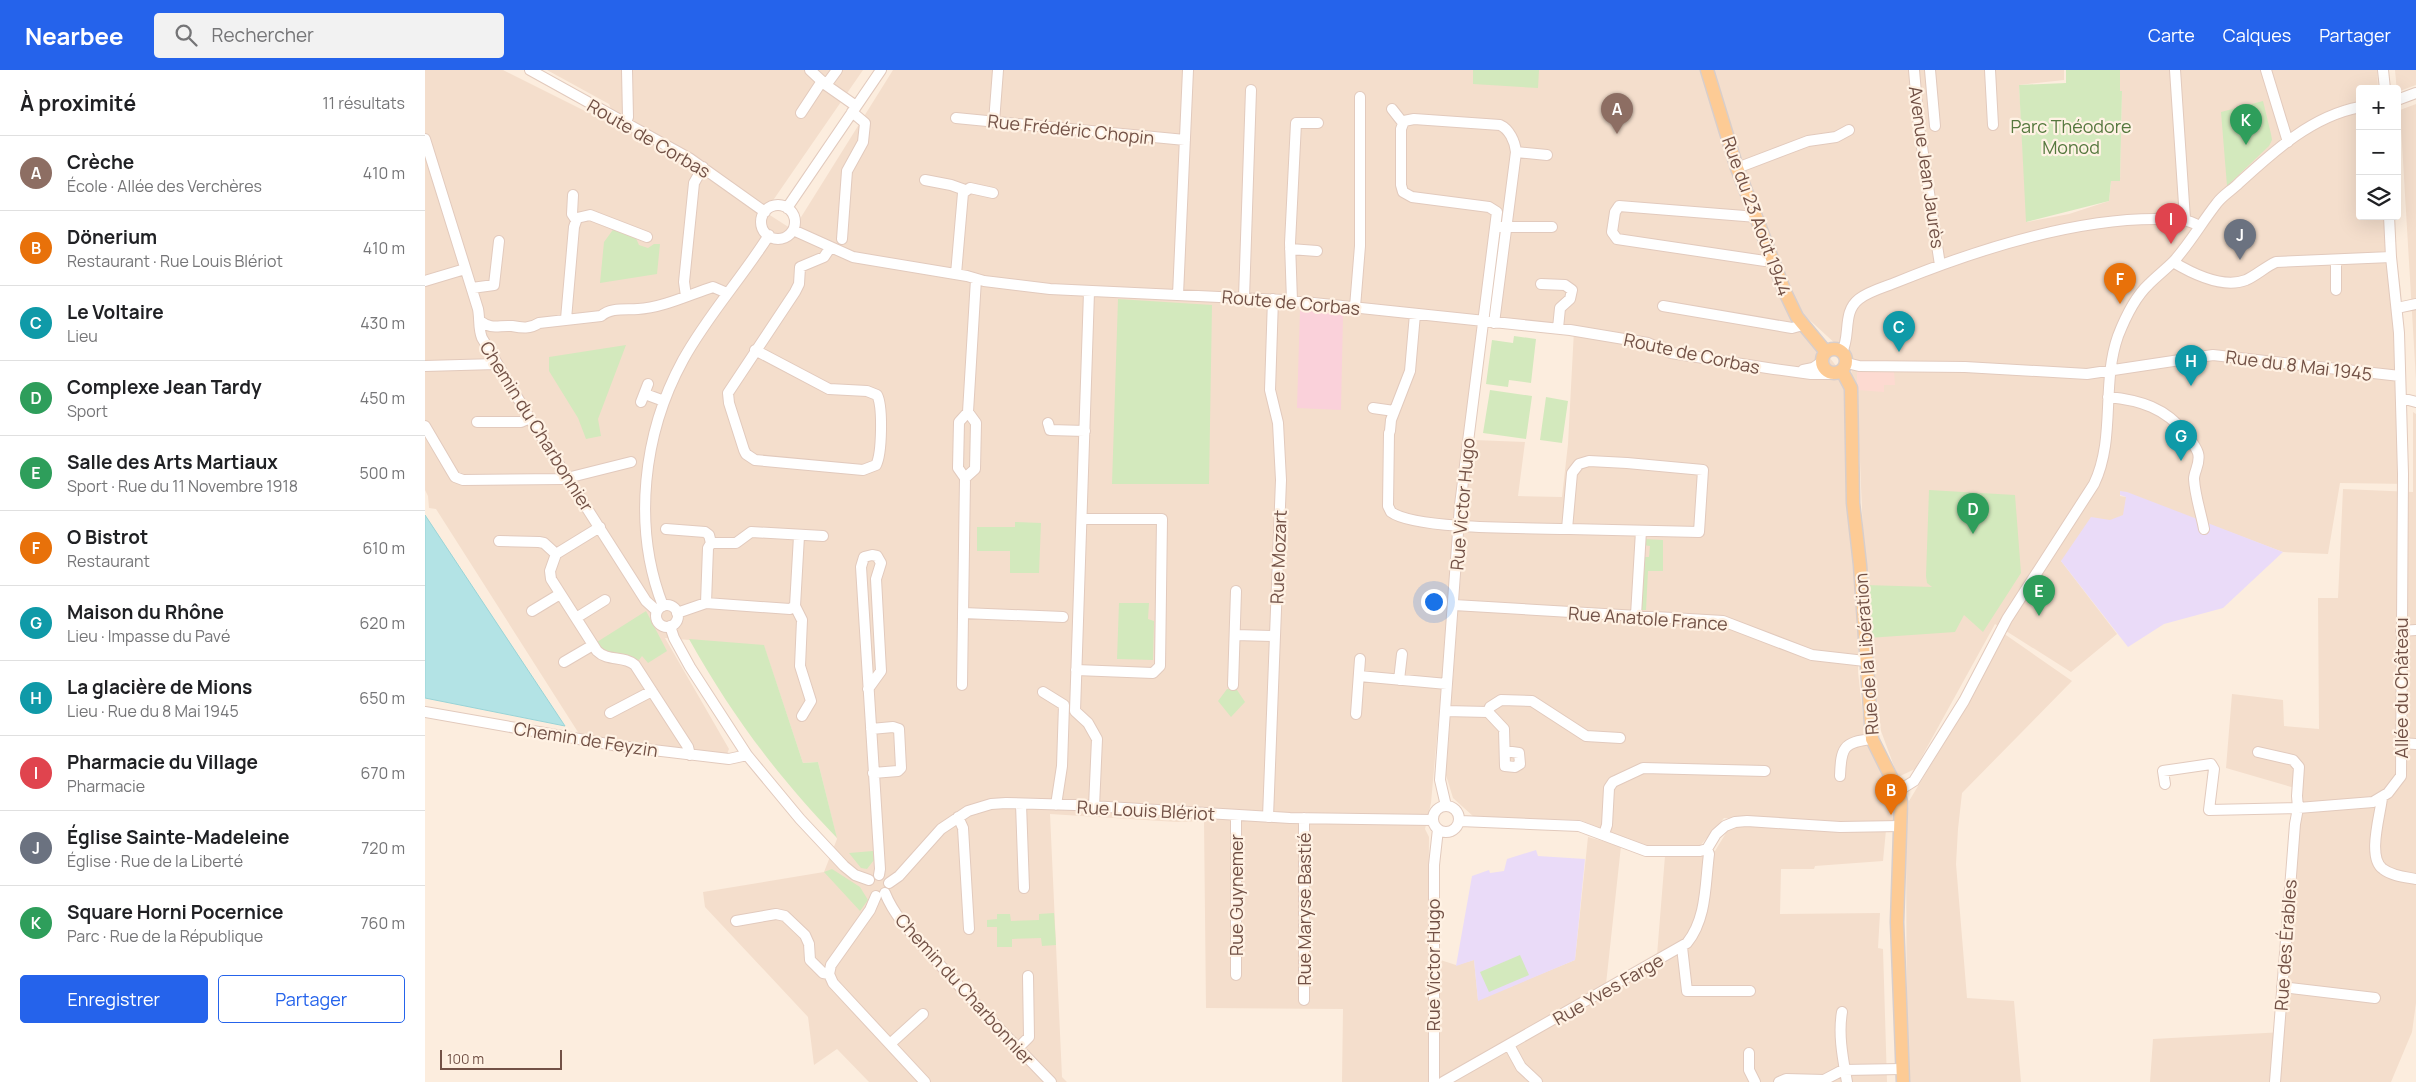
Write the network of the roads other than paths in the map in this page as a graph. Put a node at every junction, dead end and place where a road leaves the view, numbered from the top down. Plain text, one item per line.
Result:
1 (530, 70) edge
2 (627, 70) edge
3 (810, 70) edge
4 (837, 70) edge
5 (881, 70) edge
6 (998, 70) edge
7 (1188, 70) edge
8 (1707, 70) edge
9 (1914, 70) edge
10 (1930, 70) edge
11 (1990, 70) edge
12 (2175, 70) edge
13 (2266, 70) edge
14 (2383, 70) edge
15 (824, 83) junction
16 (2385, 85) edge
17 (1251, 90) dead end
18 (2416, 93) edge
19 (1360, 97) dead end
20 (2401, 99) edge
21 (854, 108) junction
22 (1392, 108) dead end
23 (2356, 108) edge
24 (801, 113) dead end
25 (956, 118) dead end
26 (993, 122) junction
27 (626, 123) junction
28 (1318, 123) dead end
29 (1403, 123) junction
30 (1993, 125) dead end
31 (1935, 126) dead end
32 (1849, 130) dead end
33 (425, 139) edge
34 (1185, 140) junction
35 (2287, 142) junction
36 (1516, 152) junction
37 (1547, 154) dead end
38 (703, 167) junction
39 (1737, 168) junction
40 (925, 180) dead end
41 (965, 190) junction
42 (993, 193) dead end
43 (573, 195) dead end
44 (787, 208) junction
45 (765, 212) junction
46 (1757, 217) junction
47 (2185, 219) junction
48 (576, 220) junction
49 (2389, 220) edge
50 (2199, 226) junction
51 (1501, 227) junction
52 (1552, 227) dead end
53 (793, 230) junction
54 (769, 236) junction
55 (647, 237) dead end
56 (842, 239) dead end
57 (499, 241) dead end
58 (829, 248) junction
59 (1290, 249) junction
60 (1317, 250) dead end
61 (2391, 257) junction
62 (1773, 259) junction
63 (2336, 260) junction
64 (2173, 262) junction
65 (1940, 264) junction
66 (465, 269) junction
67 (956, 274) junction
68 (976, 278) junction
69 (425, 281) edge
70 (1541, 284) dead end
71 (472, 288) junction
72 (2336, 290) dead end
73 (1089, 292) junction
74 (727, 293) junction
75 (1178, 295) junction
76 (686, 296) junction
77 (1244, 298) junction
78 (1273, 299) junction
79 (1292, 301) junction
80 (2416, 304) edge
81 (1663, 306) dead end
82 (1355, 307) junction
83 (2397, 308) junction
84 (1415, 314) junction
85 (566, 319) junction
86 (480, 321) junction
87 (1489, 322) junction
88 (1803, 326) junction
89 (1559, 328) junction
90 (755, 350) junction
91 (1824, 357) junction
92 (496, 364) junction
93 (1841, 365) junction
94 (425, 366) edge
95 (2109, 370) junction
96 (1791, 371) junction
97 (2400, 376) junction
98 (645, 393) dead end
99 (2109, 397) junction
100 (2401, 398) junction
101 (664, 401) junction
102 (2416, 402) edge
103 (1373, 408) dead end
104 (1394, 411) junction
105 (968, 412) junction
106 (530, 418) junction
107 (477, 422) dead end
108 (1048, 423) dead end
109 (425, 426) edge
110 (1085, 431) junction
111 (631, 462) dead end
112 (567, 478) junction
113 (965, 478) junction
114 (1081, 519) junction
115 (1459, 526) junction
116 (599, 527) junction
117 (666, 529) dead end
118 (1567, 529) junction
119 (2204, 529) dead end
120 (1641, 531) junction
121 (799, 536) junction
122 (823, 536) dead end
123 (499, 540) dead end
124 (711, 543) junction
125 (556, 554) junction
126 (655, 584) junction
127 (1236, 591) dead end
128 (560, 594) junction
129 (642, 594) junction
130 (605, 600) dead end
131 (706, 603) junction
132 (1454, 605) junction
133 (795, 606) junction
134 (660, 608) junction
135 (532, 611) dead end
136 (677, 613) junction
137 (963, 614) junction
138 (1636, 616) junction
139 (1063, 617) dead end
140 (576, 618) junction
141 (670, 626) junction
142 (2416, 630) edge
143 (2401, 631) junction
144 (1235, 634) junction
145 (1275, 636) junction
146 (593, 644) junction
147 (1402, 654) dead end
148 (1360, 658) dead end
149 (1865, 661) junction
150 (565, 662) dead end
151 (1077, 670) junction
152 (1359, 676) junction
153 (1399, 680) junction
154 (1447, 684) junction
155 (962, 685) dead end
156 (1233, 685) dead end
157 (868, 689) junction
158 (652, 691) junction
159 (1043, 692) dead end
160 (1445, 711) junction
161 (425, 712) edge
162 (1488, 712) junction
163 (610, 713) dead end
164 (1356, 714) dead end
165 (802, 716) dead end
166 (871, 729) junction
167 (1620, 738) dead end
168 (1872, 739) junction
169 (2400, 743) junction
170 (2416, 744) edge
171 (1505, 751) dead end
172 (2258, 752) dead end
173 (747, 755) junction
174 (690, 756) junction
175 (1765, 771) dead end
176 (873, 773) junction
177 (1840, 776) dead end
178 (2165, 784) dead end
179 (1898, 790) junction
180 (2382, 798) junction
181 (1021, 804) junction
182 (1056, 805) junction
183 (1446, 806) junction
184 (1094, 807) junction
185 (2299, 808) junction
186 (1236, 815) junction
187 (958, 817) junction
188 (1268, 817) junction
189 (1304, 818) junction
190 (1433, 820) junction
191 (1460, 821) junction
192 (1901, 826) junction
193 (1443, 831) junction
194 (1604, 834) junction
195 (1707, 849) junction
196 (879, 875) junction
197 (2416, 879) edge
198 (869, 880) junction
199 (1024, 888) dead end
200 (884, 891) junction
201 (735, 921) dead end
202 (969, 929) dead end
203 (1682, 947) junction
204 (829, 974) junction
205 (1237, 975) dead end
206 (1029, 976) dead end
207 (2282, 986) junction
208 (1750, 991) dead end
209 (2375, 998) dead end
210 (1304, 1000) dead end
211 (1843, 1012) dead end
212 (923, 1014) dead end
213 (890, 1044) junction
214 (1509, 1045) junction
215 (1018, 1048) junction
216 (1749, 1053) dead end
217 (1902, 1069) junction
218 (1843, 1070) junction
219 (925, 1082) edge
220 (1051, 1082) edge
221 (1434, 1082) edge
222 (1443, 1082) edge
223 (1537, 1082) edge
224 (1755, 1082) edge
225 (1779, 1082) edge
226 (1847, 1082) edge
227 (1903, 1082) edge
228 (2275, 1082) edge

1 - 27 street, Route de Corbas
2 - 27 street
3 - 15 street
4 - 15 street
5 - 21 street
6 - 26 street
7 - 34 street
8 - 39 main road, Rue du 23 Août 1944
9 - 65 street, Avenue Jean Jaurès
10 - 31 street
11 - 30 street
12 - 47 street
13 - 35 street
14 - 16 street
15 - 21 street
15 - 24 street
17 - 77 street
18 - 20 street
19 - 82 street
21 - 44 street
21 - 56 street
22 - 29 street
23 - 35 street
25 - 26 street, Rue Frédéric Chopin
26 - 34 street, Rue Frédéric Chopin
27 - 38 street, Route de Corbas
28 - 59 street
29 - 36 street
29 - 51 street
32 - 39 street
33 - 66 street, Chemin du Charbonnier
34 - 75 street
35 - 50 street
36 - 37 street
36 - 51 street, Rue Victor Hugo
38 - 45 street, Route de Corbas
38 - 76 street
39 - 46 main road, Rue du 23 Août 1944
40 - 41 street
41 - 42 street
41 - 67 street
43 - 48 street
44 - 45 street
44 - 53 street
45 - 54 street
46 - 62 main road, Rue du 23 Août 1944
46 - 62 street
47 - 50 street
47 - 65 street
48 - 55 street
48 - 85 street
49 - 61 street, Allée du Château
50 - 64 street
51 - 52 street
51 - 87 street, Rue Victor Hugo
53 - 54 street
53 - 58 street, Route de Corbas
54 - 74 street
57 - 71 street
58 - 67 street, Route de Corbas
58 - 90 street
59 - 60 street
59 - 79 street
61 - 63 street
61 - 83 street, Allée du Château
62 - 88 main road, Rue du 23 Août 1944
63 - 64 street
63 - 72 street
64 - 95 street
65 - 93 street
66 - 69 street
66 - 71 street, Chemin du Charbonnier
67 - 68 street, Route de Corbas
68 - 73 street, Route de Corbas
68 - 105 street
70 - 89 street
71 - 86 street, Chemin du Charbonnier
73 - 75 street, Route de Corbas
73 - 110 street
74 - 76 street
74 - 101 street
75 - 77 street, Route de Corbas
76 - 85 street
77 - 78 street, Route de Corbas
78 - 79 street, Route de Corbas
78 - 145 street, Rue Mozart
79 - 82 street, Route de Corbas
80 - 83 street
81 - 88 street
82 - 84 street, Route de Corbas
83 - 97 street, Allée du Château
84 - 87 street, Route de Corbas
84 - 104 street
85 - 86 street
86 - 92 street, Chemin du Charbonnier
87 - 89 street, Route de Corbas
87 - 115 street, Rue Victor Hugo
88 - 91 main road, Rue du 23 Août 1944
89 - 96 street, Route de Corbas
90 - 90 street
91 - 93 main road
91 - 93 main road, Rue de la Libération
91 - 96 street, Route de Corbas
92 - 94 street
92 - 106 street, Chemin du Charbonnier
93 - 95 street, Rue du 8 Mai 1945
93 - 96 street, Route de Corbas
93 - 149 main road, Rue de la Libération
95 - 97 street, Rue du 8 Mai 1945
95 - 99 street
97 - 100 street, Allée du Château
98 - 101 street
99 - 119 street
99 - 179 street
100 - 102 street
100 - 143 street, Allée du Château
101 - 126 street
103 - 104 street
104 - 115 street
105 - 113 street
105 - 113 street
106 - 107 street
106 - 112 street, Chemin du Charbonnier
108 - 110 street
109 - 112 street
110 - 114 street
111 - 112 street
112 - 116 street, Chemin du Charbonnier
113 - 137 street
114 - 151 street
114 - 151 street
115 - 118 street
115 - 132 street, Rue Victor Hugo
116 - 125 street
116 - 129 street, Chemin du Charbonnier
117 - 124 street
118 - 120 street
118 - 120 street
120 - 138 street
121 - 122 street
121 - 124 street
121 - 133 street
123 - 125 street
124 - 131 street
125 - 128 street
126 - 129 street
126 - 134 street
127 - 144 street
128 - 135 street
128 - 140 street
129 - 134 street, Chemin du Charbonnier
130 - 140 street
131 - 133 street
131 - 136 street
132 - 138 street, Rue Anatole France
132 - 154 street, Rue Victor Hugo
133 - 165 street
134 - 136 street
134 - 141 street
136 - 141 street
137 - 139 street
137 - 155 street
138 - 149 street, Rue Anatole France
140 - 146 street
141 - 173 street
142 - 143 street
143 - 169 street, Allée du Château
144 - 145 street
144 - 156 street
145 - 188 street, Rue Mozart
146 - 150 street
146 - 158 street
147 - 153 street
148 - 152 street
149 - 168 main road, Rue de la Libération
151 - 184 street
152 - 153 street
152 - 164 street
153 - 154 street
154 - 160 street, Rue Victor Hugo
157 - 157 street
157 - 166 street
158 - 163 street
158 - 174 street
159 - 182 street
160 - 162 street
160 - 183 street, Rue Victor Hugo
161 - 174 street, Chemin de Feyzin
162 - 167 street
162 - 171 street
166 - 176 street
166 - 176 street
168 - 177 street
168 - 179 main road, Rue de la Libération
169 - 170 street
169 - 180 street, Allée du Château
172 - 185 street, Rue des Érables
173 - 174 street, Chemin de Feyzin
173 - 198 street
175 - 194 street
176 - 196 street
178 - 185 street
179 - 192 main road, Rue de la Libération
180 - 185 street
180 - 197 street
181 - 182 street, Rue Louis Blériot
181 - 187 street, Rue Louis Blériot
181 - 199 street
182 - 184 street, Rue Louis Blériot
183 - 190 street
183 - 191 street
184 - 186 street, Rue Louis Blériot
185 - 207 street, Rue des Érables
186 - 188 street, Rue Louis Blériot
186 - 205 street, Rue Guynemer
187 - 200 street, Rue Louis Blériot
187 - 202 street
188 - 189 street, Rue Louis Blériot
189 - 190 street, Rue Louis Blériot
189 - 210 street, Rue Maryse Bastié
190 - 193 street
191 - 193 street
191 - 194 street
192 - 195 street
192 - 217 main road, Rue de la Libération
193 - 221 street, Rue Victor Hugo
194 - 195 street
195 - 203 street, Rue Yves Farge
196 - 198 street
196 - 200 street
198 - 200 street, Chemin du Charbonnier
200 - 204 street, Rue Louis Blériot
200 - 215 street, Chemin du Charbonnier
201 - 204 street
203 - 208 street
203 - 214 street, Rue Yves Farge
204 - 213 street
206 - 215 street
207 - 209 street
207 - 228 street, Rue des Érables
211 - 218 street
212 - 213 street
213 - 219 street
214 - 222 street, Rue Yves Farge
214 - 223 street
215 - 220 street, Chemin du Charbonnier
216 - 224 street
217 - 218 street
217 - 227 main road, Rue de la Libération
218 - 225 street
218 - 226 street

